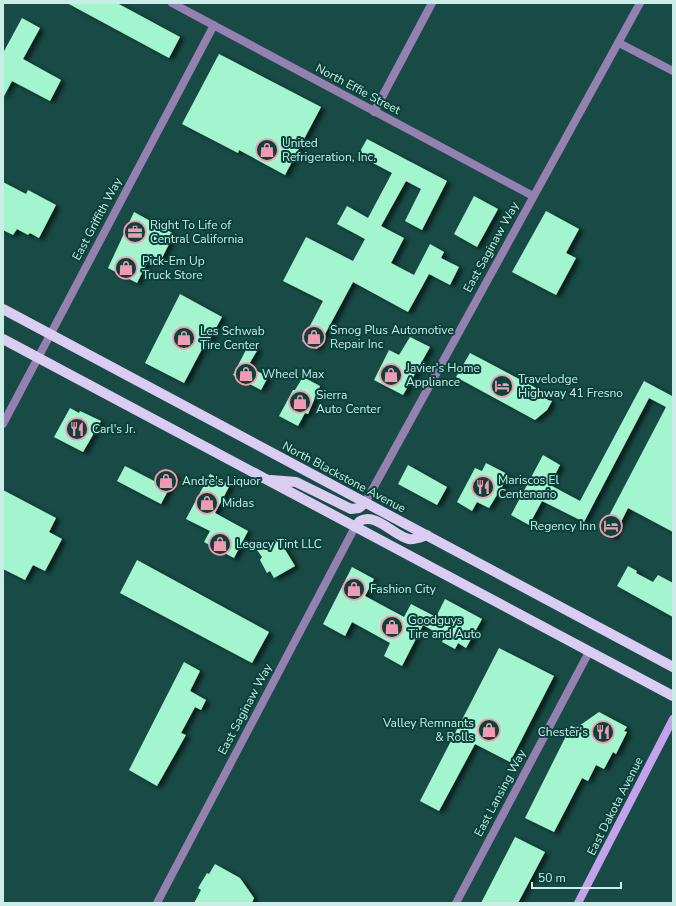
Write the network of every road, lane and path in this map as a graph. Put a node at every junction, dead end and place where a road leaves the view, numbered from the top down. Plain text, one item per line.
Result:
1 (172, 3) edge
2 (432, 3) edge
3 (640, 3) edge
4 (214, 25) junction
5 (619, 43) junction
6 (673, 71) edge
7 (374, 112) junction
8 (533, 196) junction
9 (3, 309) edge
10 (49, 334) junction
11 (3, 339) edge
12 (38, 357) junction
13 (3, 424) edge
14 (267, 480) junction
15 (365, 503) junction
16 (355, 527) junction
17 (427, 535) junction
18 (589, 652) junction
19 (673, 667) edge
20 (673, 696) edge
21 (673, 719) edge
22 (157, 903) edge
23 (456, 903) edge
24 (578, 903) edge

1 - 4 street, North Effie Street
2 - 7 street
3 - 5 street, East Saginaw Way
4 - 7 street, North Effie Street
4 - 10 street, East Griffith Way
5 - 6 street
5 - 8 street, East Saginaw Way
7 - 8 street, North Effie Street
8 - 15 street, East Saginaw Way
9 - 10 main road, North Blackstone Avenue
10 - 12 street, East Griffith Way
10 - 15 main road, North Blackstone Avenue
11 - 12 main road
12 - 13 street, East Griffith Way
12 - 14 main road
14 - 15 main road
14 - 16 main road
15 - 17 main road, North Blackstone Avenue
16 - 17 main road
16 - 18 main road
16 - 22 street, East Saginaw Way
17 - 19 main road, North Blackstone Avenue
18 - 20 main road
18 - 23 street, East Lansing Way
21 - 24 street, East Dakota Avenue

